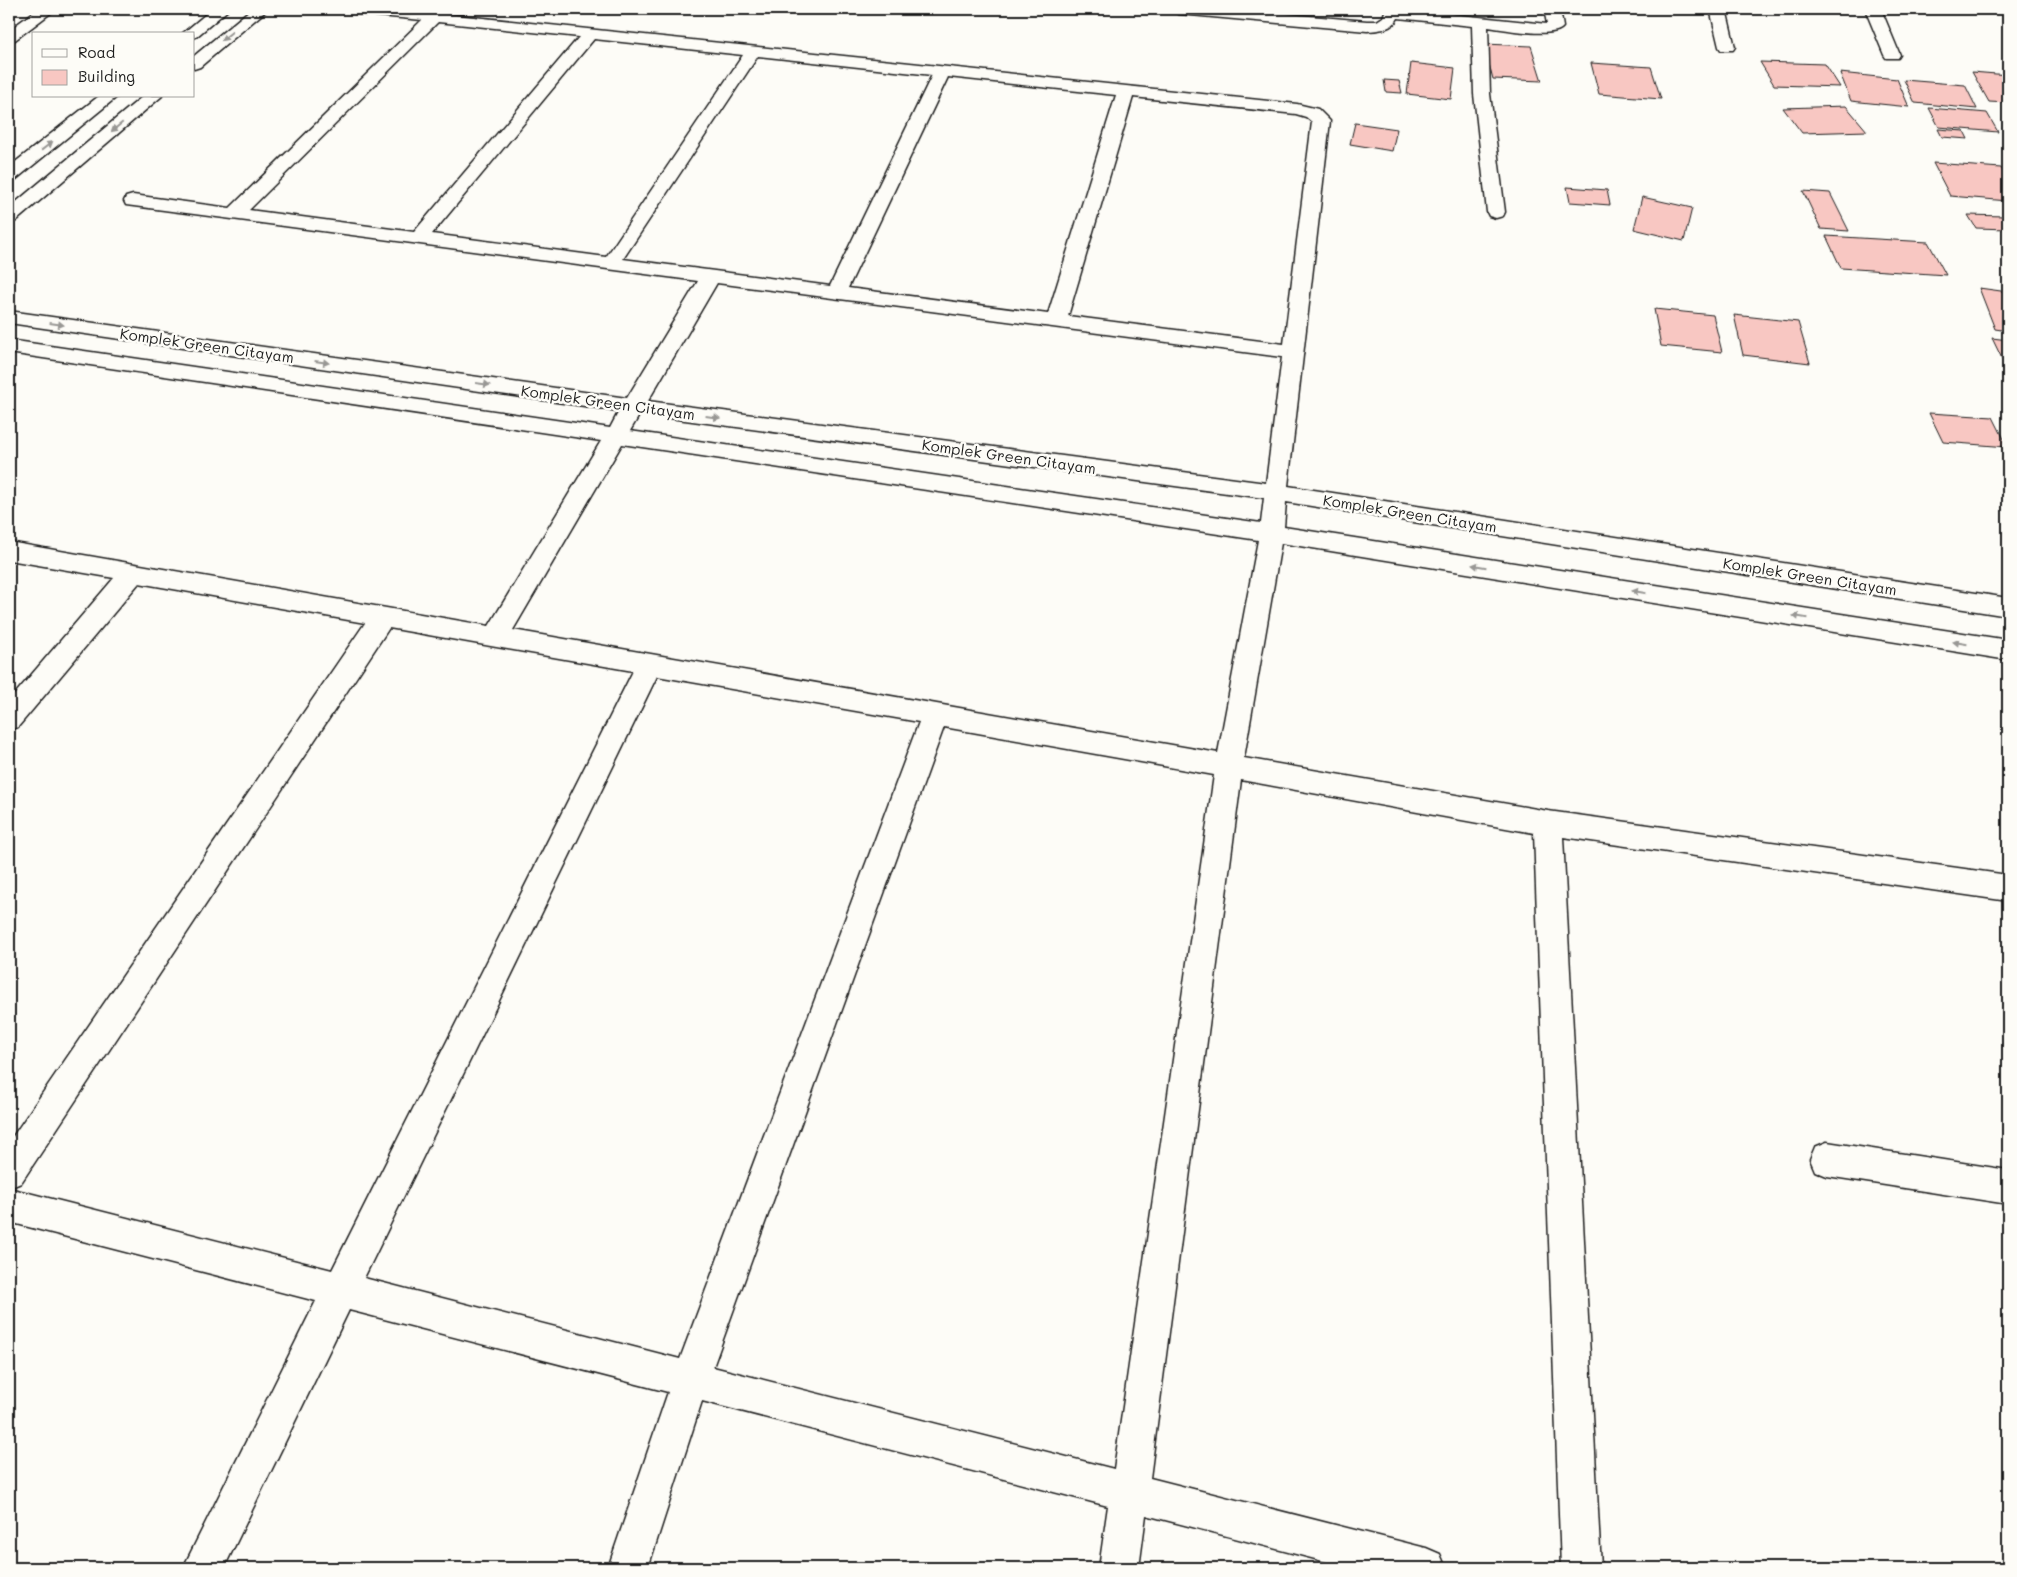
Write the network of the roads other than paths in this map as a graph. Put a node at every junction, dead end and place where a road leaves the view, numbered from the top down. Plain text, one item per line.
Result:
1 (48, 9) edge
2 (221, 9) edge
3 (260, 9) edge
4 (358, 9) edge
5 (1179, 9) edge
6 (1552, 9) edge
7 (1718, 9) edge
8 (1873, 9) edge
9 (1394, 11) edge
10 (434, 17) junction
11 (1480, 22) junction
12 (192, 32) edge
13 (591, 33) junction
14 (9, 37) edge
15 (1727, 47) dead end
16 (754, 51) junction
17 (1892, 55) dead end
18 (195, 63) edge
19 (942, 71) junction
20 (1126, 91) junction
21 (107, 98) edge
22 (152, 98) edge
23 (9, 176) edge
24 (134, 201) dead end
25 (1496, 212) dead end
26 (235, 214) junction
27 (9, 217) edge
28 (419, 238) junction
29 (612, 264) junction
30 (711, 276) junction
31 (836, 293) junction
32 (9, 317) edge
33 (1056, 321) junction
34 (9, 346) edge
35 (1293, 352) junction
36 (633, 406) junction
37 (616, 436) junction
38 (1276, 492) junction
39 (1271, 533) junction
40 (9, 551) edge
41 (133, 573) junction
42 (2008, 607) edge
43 (383, 617) junction
44 (496, 637) junction
45 (2008, 650) edge
46 (649, 665) junction
47 (935, 715) junction
48 (9, 719) edge
49 (1229, 767) junction
50 (1548, 823) junction
51 (2008, 888) edge
52 (1827, 1159) dead end
53 (9, 1171) edge
54 (2008, 1187) edge
55 (9, 1205) edge
56 (340, 1290) junction
57 (690, 1381) junction
58 (1130, 1493) junction
59 (203, 1568) edge
60 (628, 1568) edge
61 (1119, 1568) edge
62 (1426, 1568) edge
63 (1581, 1568) edge

1 - 14 street
2 - 12 street
3 -> 18 street
4 - 10 street
5 - 9 street
6 - 11 street
7 - 15 street
8 - 17 street
9 - 11 street
10 - 13 street
10 - 26 street
11 - 25 street
13 - 16 street
13 - 28 street
16 - 19 street
16 - 29 street
19 - 20 street
19 - 31 street
20 - 33 street
20 - 35 street
23 -> 21 street
22 -> 27 street
24 - 26 street
26 - 28 street
28 - 29 street
29 - 30 street
30 - 31 street
30 - 36 street
31 - 33 street
32 -> 36 street, Komplek Green Citayam
33 - 35 street
34 - 37 street
35 - 38 street
36 - 37 street
36 -> 38 street, Komplek Green Citayam
37 - 39 street
37 - 44 street
38 - 39 street
38 - 42 street, Komplek Green Citayam
45 -> 39 street
39 - 49 street
40 - 41 street
41 - 43 street
41 - 48 street
43 - 44 street
43 - 53 street
44 - 46 street
46 - 47 street
46 - 56 street
47 - 49 street
47 - 57 street
49 - 50 street
49 - 58 street
50 - 51 street
50 - 63 street
52 - 54 street
55 - 56 street
56 - 57 street
56 - 59 street
57 - 58 street
57 - 60 street
58 - 61 street
58 - 62 street

